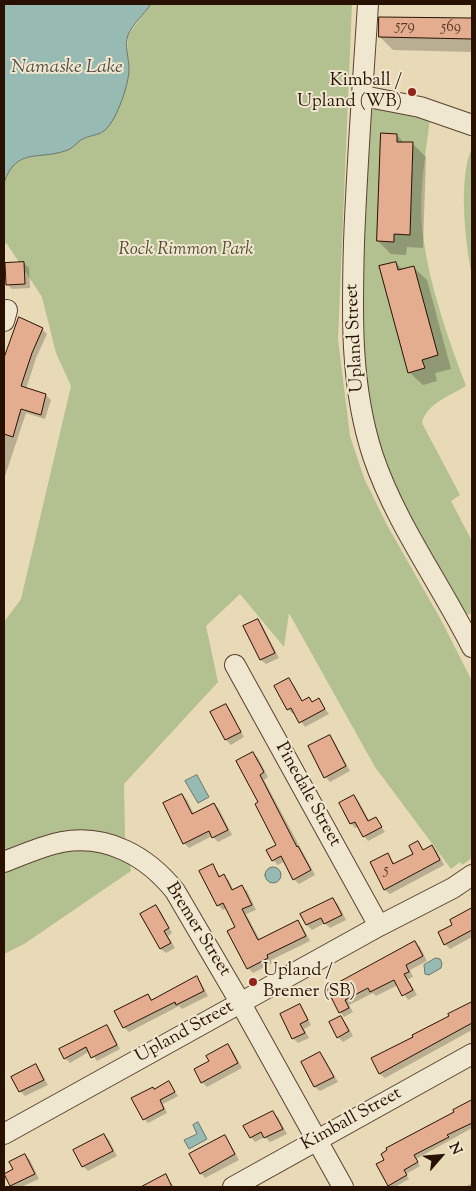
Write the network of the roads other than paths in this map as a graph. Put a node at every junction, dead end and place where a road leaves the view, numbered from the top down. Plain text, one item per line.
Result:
1 (368, 4) edge
2 (362, 96) junction
3 (472, 125) edge
4 (472, 647) edge
5 (235, 665) dead end
6 (4, 862) edge
7 (472, 875) edge
8 (379, 926) junction
9 (240, 1002) junction
10 (472, 1054) edge
11 (4, 1134) edge
12 (317, 1140) junction
13 (232, 1187) edge
14 (343, 1187) edge

1 - 2 street, Upland Street
2 - 3 street
2 - 4 street, Upland Street
5 - 8 street, Pinedale Street
6 - 9 street, Bremer Street
7 - 8 street, Upland Street
8 - 9 street, Upland Street
9 - 11 street, Upland Street
9 - 12 street, Bremer Street
10 - 12 street, Kimball Street
12 - 13 street, Kimball Street
12 - 14 street, Bremer Street

